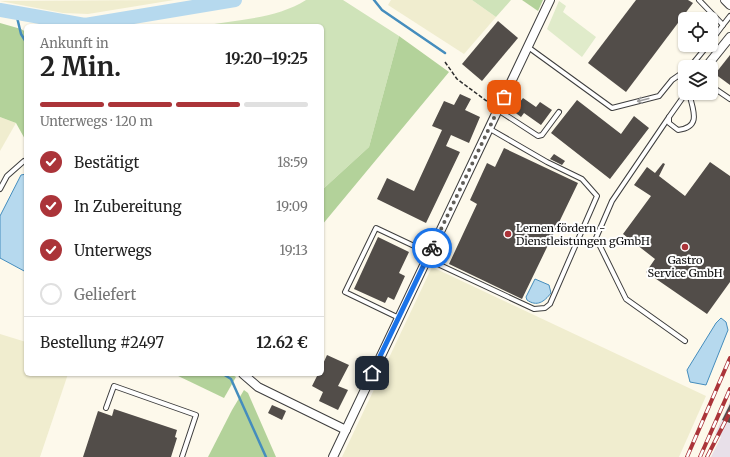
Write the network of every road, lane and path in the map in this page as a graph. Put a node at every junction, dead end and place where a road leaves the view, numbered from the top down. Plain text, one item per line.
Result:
1 (550, 0) edge
2 (699, 0) edge
3 (725, 0) edge
4 (730, 5) edge
5 (730, 16) edge
6 (723, 25) junction
7 (718, 32) edge
8 (730, 37) edge
9 (528, 47) junction
10 (702, 52) edge
11 (696, 60) edge
12 (712, 60) edge
13 (445, 62) dead end
14 (678, 76) edge
15 (718, 91) edge
16 (730, 99) edge
17 (682, 100) edge
18 (689, 100) edge
19 (498, 110) junction
20 (559, 112) dead end
21 (669, 117) junction
22 (490, 128) junction
23 (24, 161) dead end
24 (0, 189) edge
25 (428, 256) junction
26 (399, 318) junction
27 (684, 341) dead end
28 (245, 376) edge
29 (106, 408) dead end
30 (346, 430) junction
31 (182, 457) edge
32 (333, 457) edge

1 - 9 street
2 - 6 lane
3 - 4 street
5 - 6 lane
6 - 7 lane
8 - 12 street
14 -> 9 lane
9 - 19 street
10 - 11 lane
13 - 19 path
15 - 16 lane
17 - 21 lane
18 - 21 lane
19 - 20 lane
19 - 22 street
21 - 27 lane
22 - 25 street
22 - 25 lane
23 - 24 lane
25 - 26 street
25 - 26 lane
26 - 30 street
28 - 30 street
29 - 31 lane
30 - 32 street

